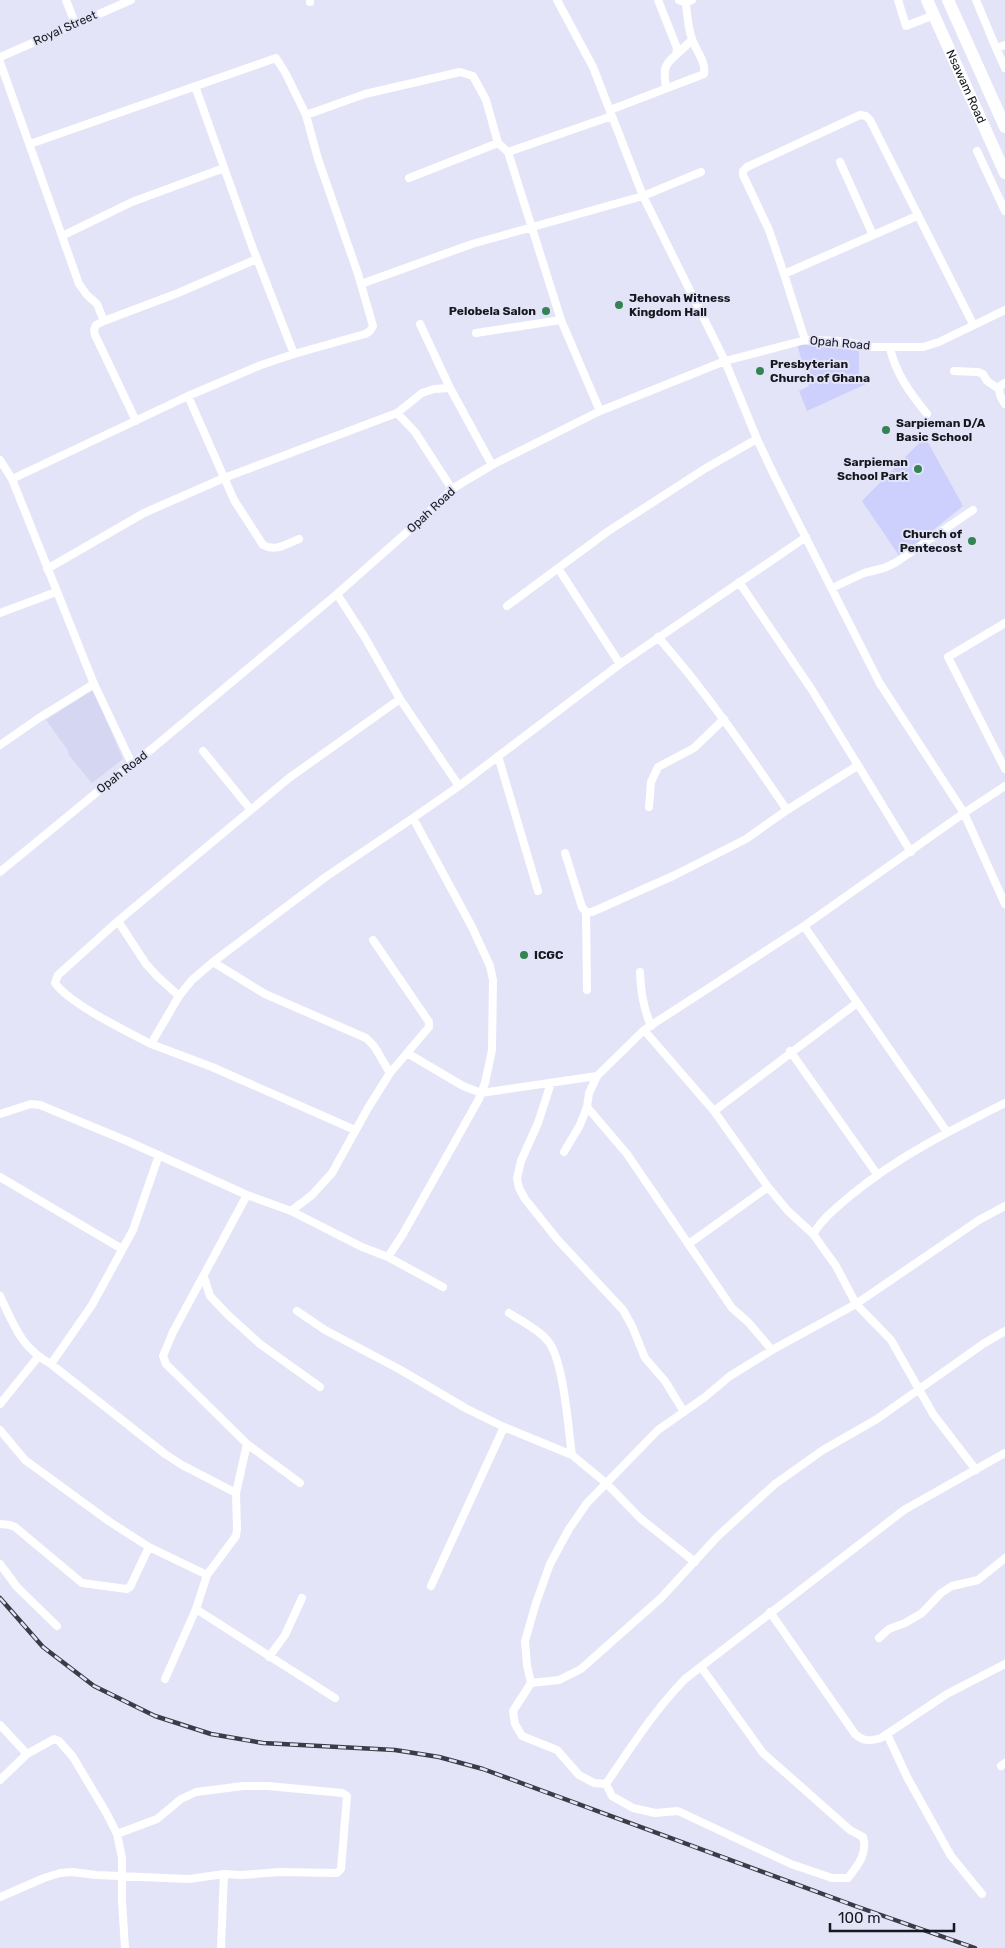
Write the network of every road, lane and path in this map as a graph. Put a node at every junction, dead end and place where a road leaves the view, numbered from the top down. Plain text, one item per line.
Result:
1 (66, 0) edge
2 (131, 0) edge
3 (557, 0) edge
4 (658, 0) edge
5 (898, 0) edge
6 (927, 0) edge
7 (948, 0) edge
8 (976, 0) edge
9 (686, 1) edge
10 (934, 15) junction
11 (75, 23) junction
12 (692, 40) junction
13 (1005, 45) edge
14 (996, 48) junction
15 (676, 55) junction
16 (0, 57) edge
17 (0, 62) edge
18 (1005, 68) edge
19 (195, 86) junction
20 (666, 88) junction
21 (611, 113) junction
22 (306, 116) junction
23 (1005, 127) edge
24 (498, 143) junction
25 (30, 144) junction
26 (977, 151) dead end
27 (508, 152) junction
28 (840, 162) dead end
29 (224, 168) junction
30 (701, 172) dead end
31 (1005, 173) edge
32 (409, 178) dead end
33 (644, 196) junction
34 (1005, 211) edge
35 (917, 216) junction
36 (533, 228) junction
37 (872, 235) junction
38 (62, 236) junction
39 (257, 259) junction
40 (784, 274) junction
41 (361, 284) junction
42 (1005, 310) edge
43 (561, 320) junction
44 (104, 321) junction
45 (420, 324) dead end
46 (973, 324) junction
47 (476, 333) dead end
48 (805, 340) junction
49 (890, 348) junction
50 (294, 354) junction
51 (725, 361) junction
52 (954, 371) dead end
53 (1005, 383) edge
54 (450, 388) junction
55 (999, 389) junction
56 (188, 396) junction
57 (1005, 404) edge
58 (600, 410) junction
59 (397, 413) junction
60 (927, 414) dead end
61 (136, 421) junction
62 (757, 439) junction
63 (0, 460) edge
64 (492, 465) junction
65 (224, 478) junction
66 (12, 479) junction
67 (452, 489) junction
68 (973, 510) dead end
69 (806, 537) junction
70 (299, 538) dead end
71 (558, 568) junction
72 (47, 569) junction
73 (739, 582) junction
74 (832, 588) junction
75 (56, 592) junction
76 (337, 594) junction
77 (508, 606) dead end
78 (0, 613) edge
79 (1005, 623) edge
80 (658, 638) junction
81 (620, 664) junction
82 (94, 684) junction
83 (400, 699) junction
84 (724, 718) junction
85 (0, 745) edge
86 (204, 751) dead end
87 (498, 756) junction
88 (132, 764) junction
89 (857, 766) junction
90 (1005, 769) edge
91 (459, 786) junction
92 (1005, 786) edge
93 (649, 807) dead end
94 (251, 810) junction
95 (787, 810) junction
96 (964, 813) junction
97 (413, 818) junction
98 (911, 852) junction
99 (565, 853) dead end
100 (0, 872) edge
101 (538, 891) dead end
102 (1005, 904) edge
103 (586, 912) junction
104 (118, 921) junction
105 (804, 926) junction
106 (373, 940) dead end
107 (213, 962) junction
108 (640, 972) dead end
109 (586, 990) dead end
110 (179, 996) junction
111 (857, 1003) junction
112 (651, 1026) junction
113 (644, 1030) junction
114 (150, 1044) junction
115 (790, 1051) junction
116 (407, 1053) junction
117 (390, 1073) junction
118 (597, 1076) junction
119 (551, 1083) junction
120 (481, 1093) junction
121 (1005, 1103) edge
122 (587, 1107) junction
123 (714, 1111) junction
124 (0, 1114) edge
125 (355, 1130) junction
126 (947, 1132) junction
127 (564, 1152) dead end
128 (159, 1155) junction
129 (877, 1174) junction
130 (0, 1177) edge
131 (768, 1187) junction
132 (247, 1195) junction
133 (1005, 1206) edge
134 (291, 1211) junction
135 (813, 1234) junction
136 (690, 1243) junction
137 (122, 1249) junction
138 (388, 1257) junction
139 (204, 1277) junction
140 (443, 1287) dead end
141 (0, 1296) edge
142 (856, 1304) junction
143 (297, 1311) dead end
144 (510, 1313) dead end
145 (1005, 1331) edge
146 (772, 1350) junction
147 (38, 1357) junction
148 (51, 1364) junction
149 (320, 1387) dead end
150 (920, 1389) junction
151 (0, 1404) edge
152 (684, 1412) junction
153 (504, 1427) junction
154 (0, 1430) edge
155 (248, 1444) junction
156 (1005, 1455) edge
157 (572, 1456) junction
158 (976, 1470) junction
159 (300, 1483) dead end
160 (606, 1483) junction
161 (236, 1493) junction
162 (0, 1524) edge
163 (149, 1547) junction
164 (1005, 1558) edge
165 (695, 1562) junction
166 (0, 1564) edge
167 (207, 1575) junction
168 (431, 1586) dead end
169 (302, 1598) dead end
170 (196, 1609) junction
171 (770, 1612) junction
172 (56, 1626) dead end
173 (880, 1638) dead end
174 (269, 1657) junction
175 (1005, 1664) edge
176 (702, 1667) junction
177 (165, 1679) dead end
178 (530, 1683) junction
179 (335, 1698) dead end
180 (0, 1725) edge
181 (887, 1734) junction
182 (28, 1754) junction
183 (0, 1780) edge
184 (606, 1784) junction
185 (117, 1834) junction
186 (224, 1874) junction
187 (122, 1876) junction
188 (982, 1894) dead end
189 (0, 1897) edge
190 (125, 1948) edge
191 (221, 1948) edge

1 - 11 street
2 - 11 street, Royal Street
3 - 21 street
4 - 15 street
5 - 10 street
6 - 10 highway, Nsawam Road
7 - 23 highway, Nsawam Road
8 - 14 street
9 - 12 street
10 - 31 highway, Nsawam Road
11 - 16 street, Royal Street
12 - 15 street
12 - 20 street
13 - 14 street
14 - 18 street
15 - 20 street
17 - 25 street
19 - 22 street
19 - 25 street
19 - 29 street
20 - 21 street
21 - 27 street
21 - 33 street
22 - 24 street
22 - 41 street
24 - 27 street
24 - 32 street
25 - 38 street
26 - 34 street
27 - 36 street
28 - 37 street
29 - 38 street
29 - 39 street
30 - 33 street
33 - 36 street
33 - 51 street
35 - 37 street
35 - 40 street
35 - 46 street
36 - 41 street
36 - 43 street
37 - 40 street
38 - 44 street
39 - 44 street
39 - 50 street
40 - 48 street
41 - 50 street
42 - 46 street, Opah Road
43 - 47 street
43 - 58 street
44 - 61 street
45 - 54 street
46 - 49 street, Opah Road
48 - 49 street, Opah Road
48 - 51 street, Opah Road
49 - 60 street
50 - 56 street
51 - 58 street, Opah Road
51 - 62 street
52 - 55 street
53 - 55 street
54 - 59 street
54 - 64 street
55 - 57 street
56 - 61 street
56 - 65 street
58 - 64 street, Opah Road
59 - 65 street
59 - 67 street
61 - 66 street
62 - 69 street
62 - 71 street
63 - 66 street
64 - 67 street, Opah Road
65 - 70 street
65 - 72 street
66 - 72 street
67 - 76 street, Opah Road
68 - 74 street
69 - 73 street
69 - 74 street
71 - 77 street
71 - 81 street
72 - 75 street
73 - 80 street
73 - 89 street
74 - 96 street
75 - 78 street
75 - 82 street
76 - 83 street
76 - 88 street, Opah Road
79 - 90 street
80 - 81 street
80 - 84 street
81 - 87 street
82 - 85 street
82 - 88 street
83 - 91 street
83 - 94 street
84 - 93 street
84 - 95 street
86 - 94 street
87 - 91 street
87 - 101 street
88 - 100 street, Opah Road
89 - 95 street
89 - 98 street
91 - 97 street
92 - 96 street
94 - 104 street
95 - 103 street
96 - 98 street
96 - 102 street
97 - 107 street
97 - 120 street
98 - 105 street
99 - 103 street
103 - 109 street
104 - 110 street
104 - 114 street
105 - 111 street
105 - 112 street
106 - 116 street
107 - 110 street
107 - 117 street
108 - 112 street
110 - 114 street
111 - 115 street
111 - 126 street
112 - 113 street
113 - 118 street
113 - 123 street
114 - 125 street
115 - 123 street
115 - 129 street
116 - 117 street
116 - 120 street
117 - 125 street
118 - 119 street
118 - 122 street
119 - 120 street
119 - 152 street
120 - 138 street
121 - 126 street
122 - 127 street
122 - 136 street
123 - 131 street
124 - 128 street
125 - 134 street
126 - 129 street
128 - 132 street
128 - 137 street
129 - 135 street
130 - 137 street
131 - 135 street
131 - 136 street
132 - 134 street
132 - 139 street
133 - 142 street
134 - 138 street
135 - 142 street
136 - 146 street
137 - 148 street
138 - 140 street
139 - 149 street
139 - 155 street
141 - 147 street
142 - 146 street
142 - 150 street
143 - 153 street
144 - 157 street
145 - 150 street
146 - 152 street
147 - 148 street
147 - 151 street
148 - 161 street
150 - 158 street
150 - 165 street
152 - 160 street
153 - 157 street
153 - 168 street
154 - 163 street
155 - 159 street
155 - 161 street
156 - 158 street
157 - 160 street
158 - 171 street
160 - 165 street
160 - 178 street
161 - 167 street
162 - 163 street
163 - 167 street
164 - 173 street
165 - 178 street
166 - 172 street
167 - 170 street
169 - 174 street
170 - 174 street
170 - 177 street
171 - 176 street
171 - 181 street
174 - 179 street
175 - 181 street
176 - 184 street
176 - 184 street
178 - 184 street
180 - 182 street
181 - 188 street
182 - 183 street
182 - 185 street
185 - 186 street
185 - 187 street
186 - 187 street
186 - 191 street
187 - 189 street
187 - 190 street

